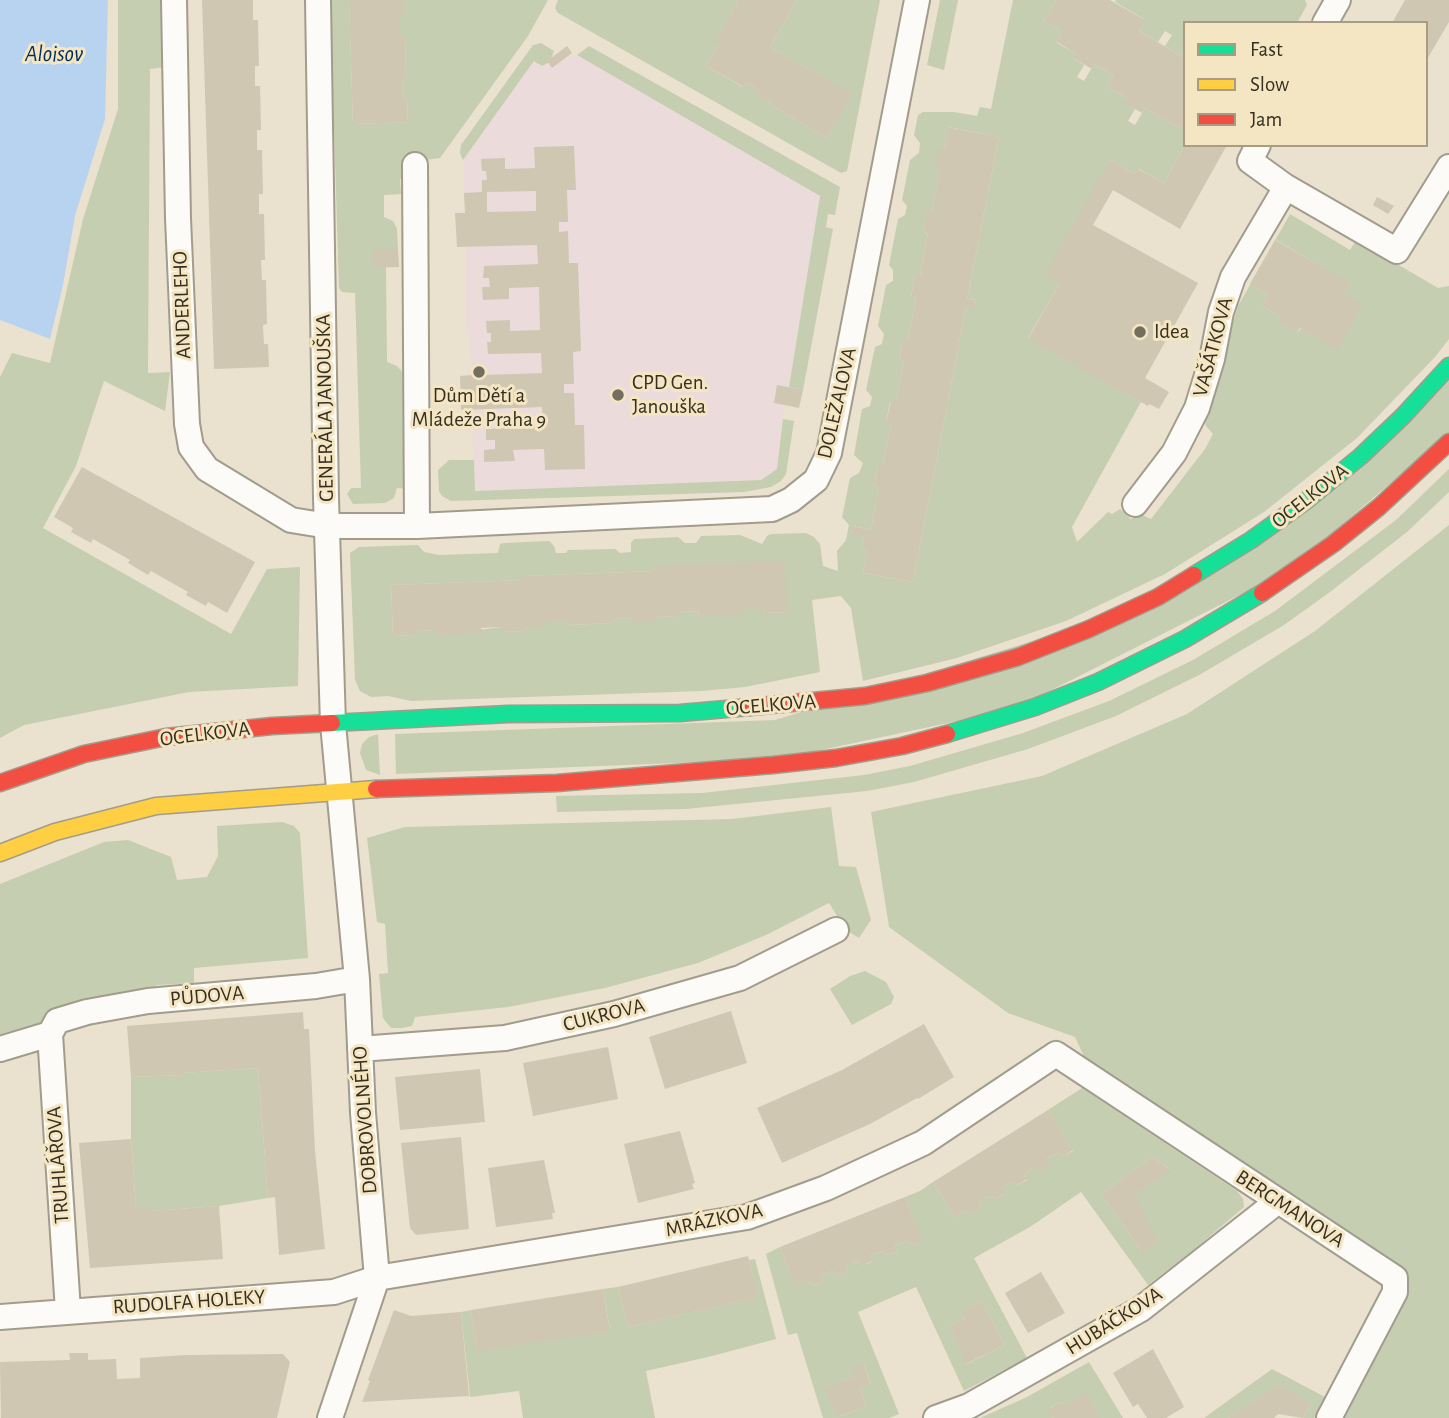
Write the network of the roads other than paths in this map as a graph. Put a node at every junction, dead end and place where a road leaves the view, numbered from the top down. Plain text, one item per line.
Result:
1 (174, 0) edge
2 (318, 0) edge
3 (917, 0) edge
4 (1338, 0) edge
5 (1326, 21) edge
6 (1257, 147) edge
7 (415, 165) dead end
8 (1449, 167) edge
9 (1286, 187) junction
10 (1449, 366) edge
11 (1449, 442) edge
12 (1135, 504) dead end
13 (328, 526) junction
14 (417, 526) junction
15 (334, 723) junction
16 (0, 783) edge
17 (340, 804) junction
18 (0, 853) edge
19 (836, 930) dead end
20 (358, 979) junction
21 (53, 1028) junction
22 (0, 1049) edge
23 (360, 1049) junction
24 (1056, 1054) joint
25 (1278, 1201) junction
26 (377, 1278) junction
27 (68, 1311) junction
28 (0, 1317) edge
29 (330, 1418) edge
30 (936, 1418) edge
31 (1329, 1418) edge

1 - 13 street, ANDERLEHO
2 - 13 street, GENERÁLA JANOUŠKA
3 - 14 street, DOLEŽALOVA
4 - 5 street
6 - 9 street
7 - 14 street
8 - 9 street
9 - 12 street, VAŠÁTKOVA
10 - 15 street, OCELKOVA
11 - 17 street
13 - 14 street, DOLEŽALOVA
13 - 15 street, GENERÁLA JANOUŠKA
15 - 16 street, OCELKOVA
15 - 17 street, GENERÁLA JANOUŠKA
17 - 18 street
17 - 20 street, DOBROVOLNÉHO
19 - 23 street, CUKROVA
20 - 21 street, PŮDOVA
20 - 23 street, DOBROVOLNÉHO
21 - 22 street, PŮDOVA
21 - 27 street, TRUHLÁŘOVA
23 - 26 street, DOBROVOLNÉHO
24 - 25 street, BERGMANOVA
24 - 26 street, MRÁZKOVA
25 - 30 street, HUBÁČKOVA
25 - 31 street, BERGMANOVA
26 - 27 street, RUDOLFA HOLEKY
26 - 29 street, DOBROVOLNÉHO
27 - 28 street, RUDOLFA HOLEKY

